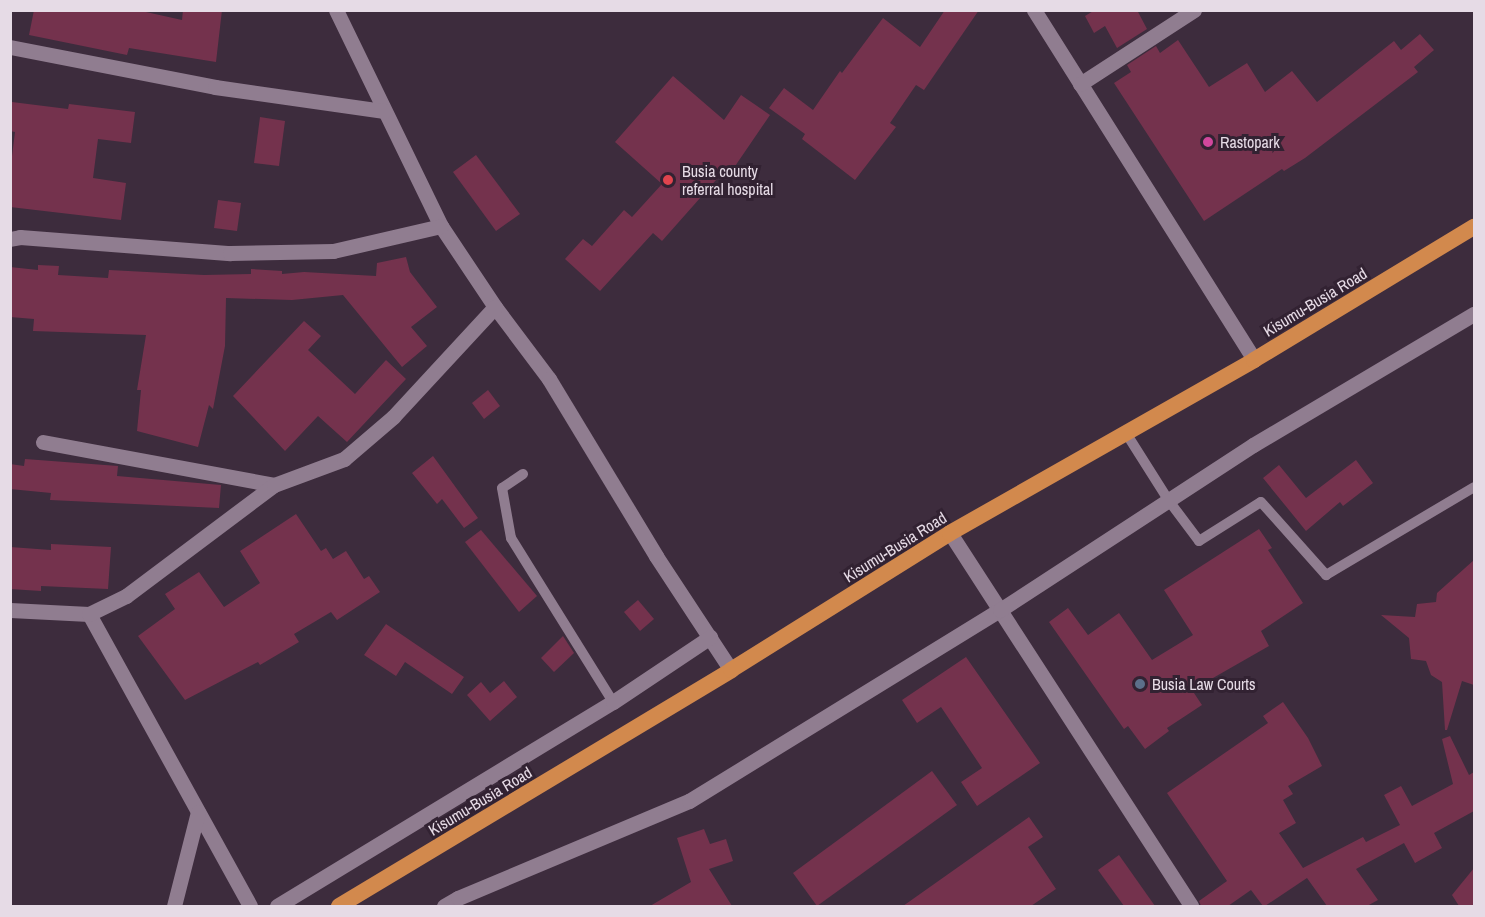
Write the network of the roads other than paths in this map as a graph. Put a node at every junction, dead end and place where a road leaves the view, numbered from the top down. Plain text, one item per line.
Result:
1 (336, 10) edge
2 (1034, 10) edge
3 (1194, 10) edge
4 (10, 47) edge
5 (1080, 84) junction
6 (384, 111) junction
7 (441, 226) junction
8 (1474, 227) edge
9 (10, 239) edge
10 (495, 307) junction
11 (1474, 314) edge
12 (1254, 360) junction
13 (1126, 433) junction
14 (43, 442) dead end
15 (523, 474) dead end
16 (274, 485) junction
17 (1474, 487) edge
18 (1169, 501) junction
19 (950, 533) junction
20 (10, 610) edge
21 (1000, 610) junction
22 (89, 614) junction
23 (711, 637) junction
24 (731, 670) junction
25 (613, 702) junction
26 (198, 812) junction
27 (174, 906) edge
28 (250, 906) edge
29 (278, 906) edge
30 (339, 906) edge
31 (444, 906) edge
32 (1191, 906) edge

1 - 6 street
2 - 5 street
3 - 5 street
4 - 6 street
5 - 12 street
6 - 7 street
7 - 9 street
7 - 10 street
8 - 12 highway, Kisumu-Busia Road
10 - 16 street
10 - 23 street
11 - 18 street
12 - 13 highway, Kisumu-Busia Road
13 - 18 lane
13 - 19 highway, Kisumu-Busia Road
14 - 16 street
15 - 25 lane
16 - 22 street
17 - 18 lane
18 - 21 street
19 - 21 street
19 - 24 highway, Kisumu-Busia Road
20 - 22 street
21 - 31 street
21 - 32 street
22 - 26 street
23 - 24 street
23 - 25 street
24 - 30 highway, Kisumu-Busia Road
25 - 29 street
26 - 27 street
26 - 28 street

